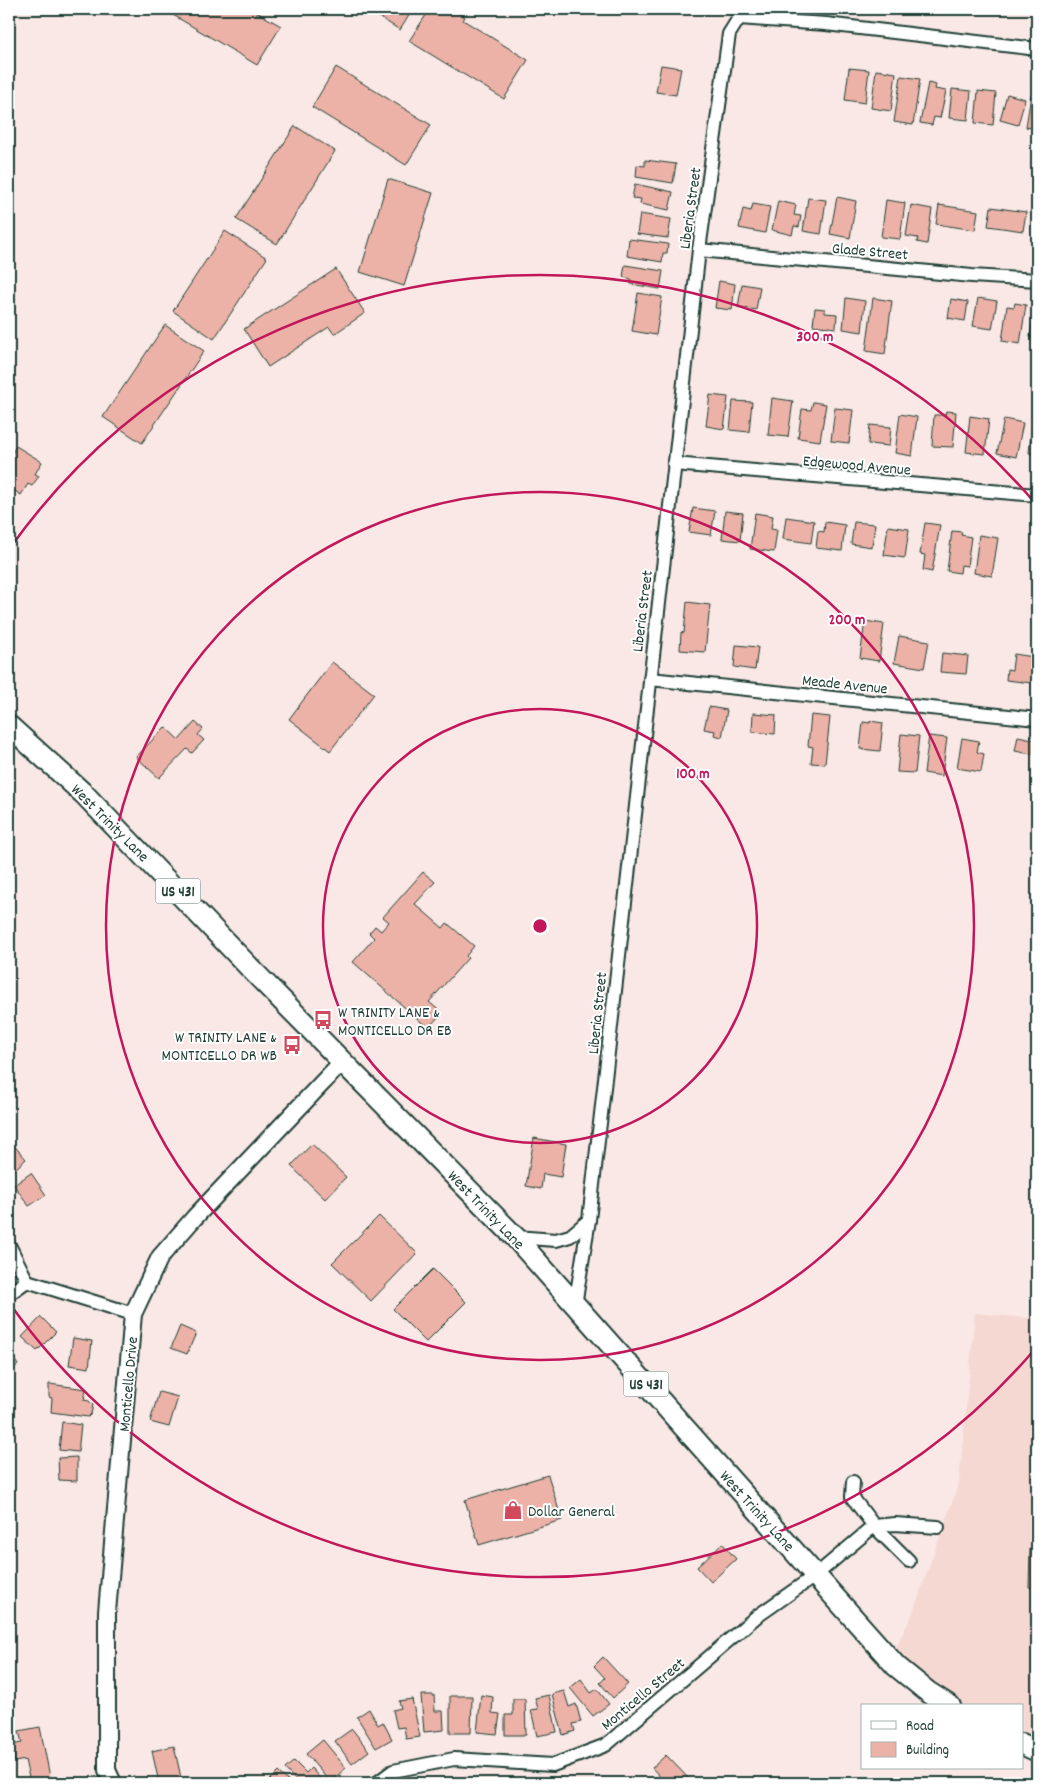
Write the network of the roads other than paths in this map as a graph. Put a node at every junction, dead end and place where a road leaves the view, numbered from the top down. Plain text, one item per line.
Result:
1 (739, 14) edge
2 (1037, 50) edge
3 (699, 250) junction
4 (1037, 280) edge
5 (674, 464) junction
6 (1037, 495) edge
7 (650, 679) junction
8 (1037, 719) edge
9 (9, 726) edge
10 (343, 1061) junction
11 (589, 1220) junction
12 (515, 1237) junction
13 (9, 1245) edge
14 (27, 1281) junction
15 (9, 1294) edge
16 (575, 1305) junction
17 (133, 1314) junction
18 (853, 1482) dead end
19 (874, 1526) junction
20 (938, 1526) dead end
21 (909, 1561) dead end
22 (816, 1575) junction
23 (947, 1704) edge
24 (1024, 1745) edge
25 (1037, 1751) edge
26 (113, 1783) edge
27 (377, 1783) edge

1 - 2 street
1 - 3 street, Liberia Street
3 - 4 street, Glade Street
3 - 5 street, Liberia Street
5 - 6 street, Edgewood Avenue
5 - 7 street, Liberia Street
7 - 8 street, Meade Avenue
7 - 11 street, Liberia Street
9 - 10 main road, West Trinity Lane / US 431
10 - 12 main road, West Trinity Lane / US 431
10 - 17 street, Monticello Drive
11 - 12 street
11 - 16 street, Liberia Street
12 - 16 main road, West Trinity Lane / US 431
13 - 14 street
14 - 15 street
14 - 17 street
16 - 22 main road, West Trinity Lane / US 431
17 - 26 street, Monticello Drive
18 - 19 street
19 - 20 street
19 - 21 street
19 - 22 street, Monticello Street
22 - 23 main road, West Trinity Lane / US 431
22 - 27 street, Monticello Street
24 - 25 main road

